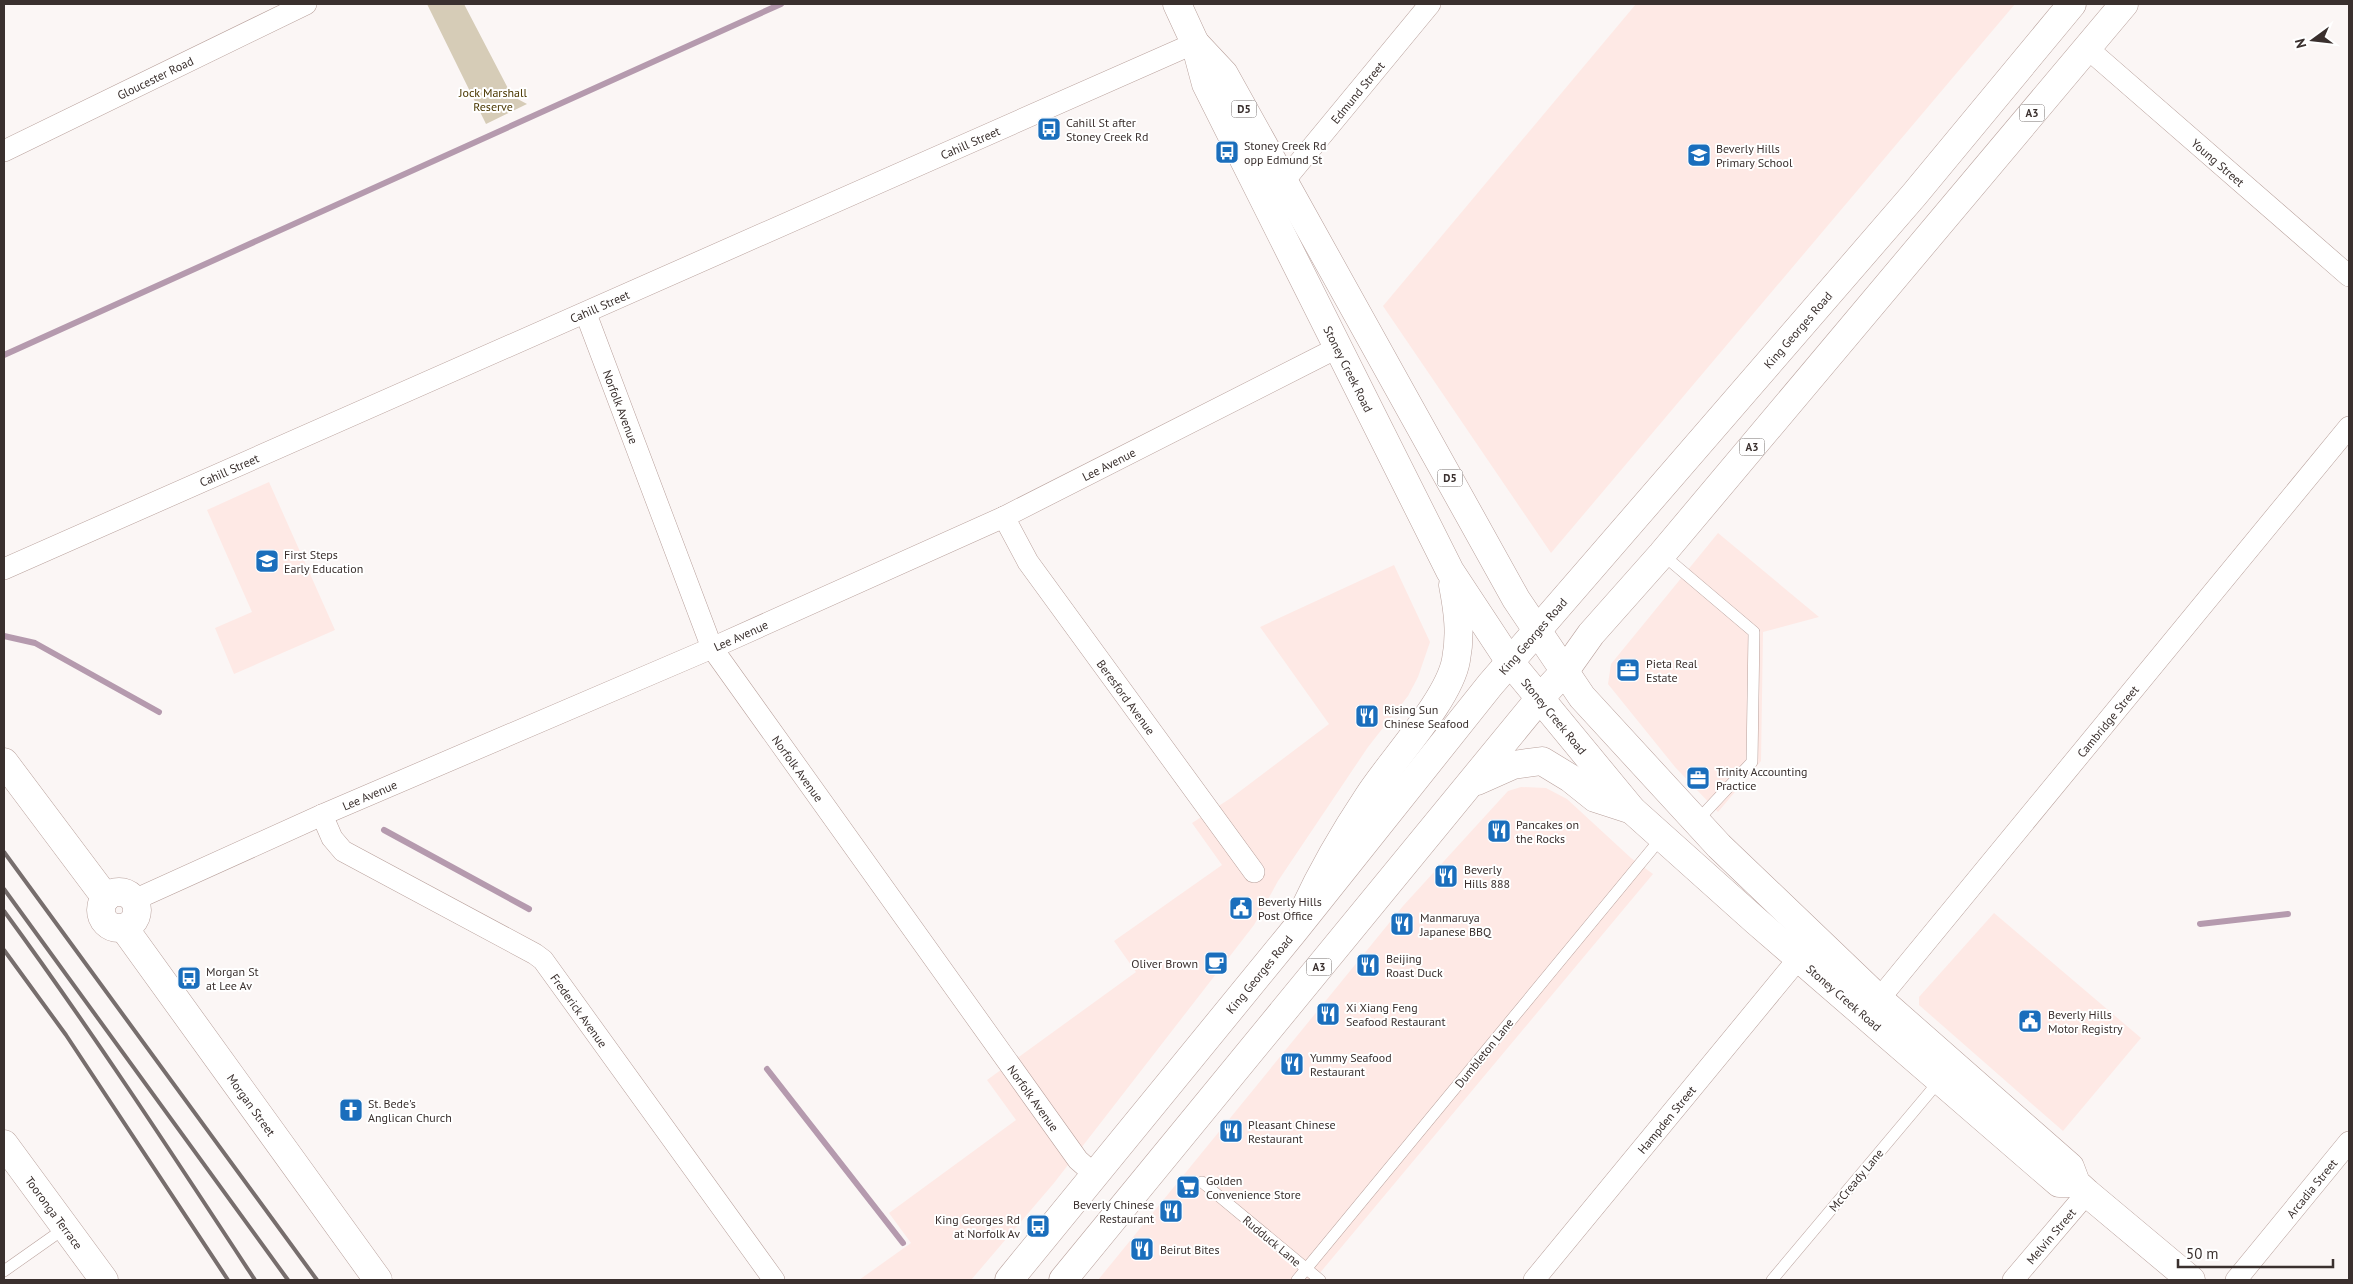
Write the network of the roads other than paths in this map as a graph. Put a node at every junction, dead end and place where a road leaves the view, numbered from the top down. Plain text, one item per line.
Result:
1 (306, 4) edge
2 (1177, 4) edge
3 (1430, 4) edge
4 (2072, 4) edge
5 (2124, 4) edge
6 (1195, 43) junction
7 (2087, 48) junction
8 (4, 151) edge
9 (1284, 181) junction
10 (2349, 276) edge
11 (586, 314) junction
12 (1337, 348) junction
13 (2349, 427) edge
14 (1004, 517) junction
15 (1662, 554) junction
16 (4, 569) edge
17 (1450, 571) junction
18 (1536, 630) junction
19 (712, 648) junction
20 (1510, 662) junction
21 (1564, 672) junction
22 (1540, 698) junction
23 (4, 762) edge
24 (1471, 783) junction
25 (1632, 810) junction
26 (322, 816) junction
27 (1696, 822) junction
28 (1662, 837) junction
29 (1254, 872) dead end
30 (106, 898) junction
31 (134, 900) junction
32 (124, 928) junction
33 (1294, 931) junction
34 (1799, 958) junction
35 (1872, 1007) junction
36 (1940, 1080) junction
37 (2349, 1142) edge
38 (4, 1144) edge
39 (1095, 1175) junction
40 (1202, 1182) dead end
41 (2082, 1188) junction
42 (65, 1228) junction
43 (1306, 1270) junction
44 (4, 1271) edge
45 (104, 1280) edge
46 (378, 1280) edge
47 (774, 1280) edge
48 (1009, 1280) edge
49 (1063, 1280) edge
50 (1297, 1280) edge
51 (1320, 1280) edge
52 (1534, 1280) edge
53 (1772, 1280) edge
54 (2013, 1280) edge
55 (2191, 1280) edge
56 (2236, 1280) edge

1 - 8 street, Gloucester Road
2 - 6 main road, Stoney Creek Road / D5
3 - 9 street, Edmund Street
4 - 18 main road, King Georges Road
5 - 7 main road, A3
6 - 9 main road, Stoney Creek Road / D5
6 - 11 street, Cahill Street
6 - 12 main road, Stoney Creek Road / D5
7 - 10 street, Young Street
7 - 15 main road, A3
9 - 18 main road, Stoney Creek Road / D5
11 - 16 street, Cahill Street
11 - 19 street, Norfolk Avenue
12 - 14 street, Lee Avenue
12 - 17 main road, Stoney Creek Road / D5
13 - 35 street, Cambridge Street
14 - 19 street, Lee Avenue
14 - 29 street, Beresford Avenue
15 - 21 main road, A3
15 - 27 lane
17 - 20 main road, Stoney Creek Road / D5
17 - 33 main road
18 - 20 main road, King Georges Road
18 - 21 main road, Stoney Creek Road
19 - 26 street, Lee Avenue
19 - 39 street, Norfolk Avenue
20 - 22 main road, Stoney Creek Road
20 - 33 main road, King Georges Road
21 - 22 main road, A3
21 - 27 main road, Stoney Creek Road
22 - 24 main road, A3
22 - 25 main road, Stoney Creek Road
23 - 30 main road
24 - 25 main road
24 - 49 main road, A3
25 - 28 main road, Stoney Creek Road
26 - 31 street, Lee Avenue
26 - 47 street, Frederick Avenue
27 - 35 main road, Stoney Creek Road
28 - 34 main road, Stoney Creek Road
28 - 43 lane, Dumbleton Lane
30 - 31 main road
30 - 32 main road
31 - 32 main road
32 - 46 main road, Morgan Street
33 - 39 main road, King Georges Road
34 - 35 main road, Stoney Creek Road
34 - 52 street, Hampden Street
35 - 36 main road, Stoney Creek Road
35 - 41 main road, Stoney Creek Road
36 - 41 main road, Stoney Creek Road
36 - 53 lane, McCready Lane
37 - 56 street, Arcadia Street
38 - 42 main road, Tooronga Terrace
39 - 48 main road, King Georges Road
40 - 43 lane, Rudduck Lane
41 - 54 street, Melvin Street
41 - 55 main road, Stoney Creek Road
42 - 44 lane
42 - 45 main road, Tooronga Terrace
43 - 50 lane, Dumbleton Lane
43 - 51 lane, Rudduck Lane

